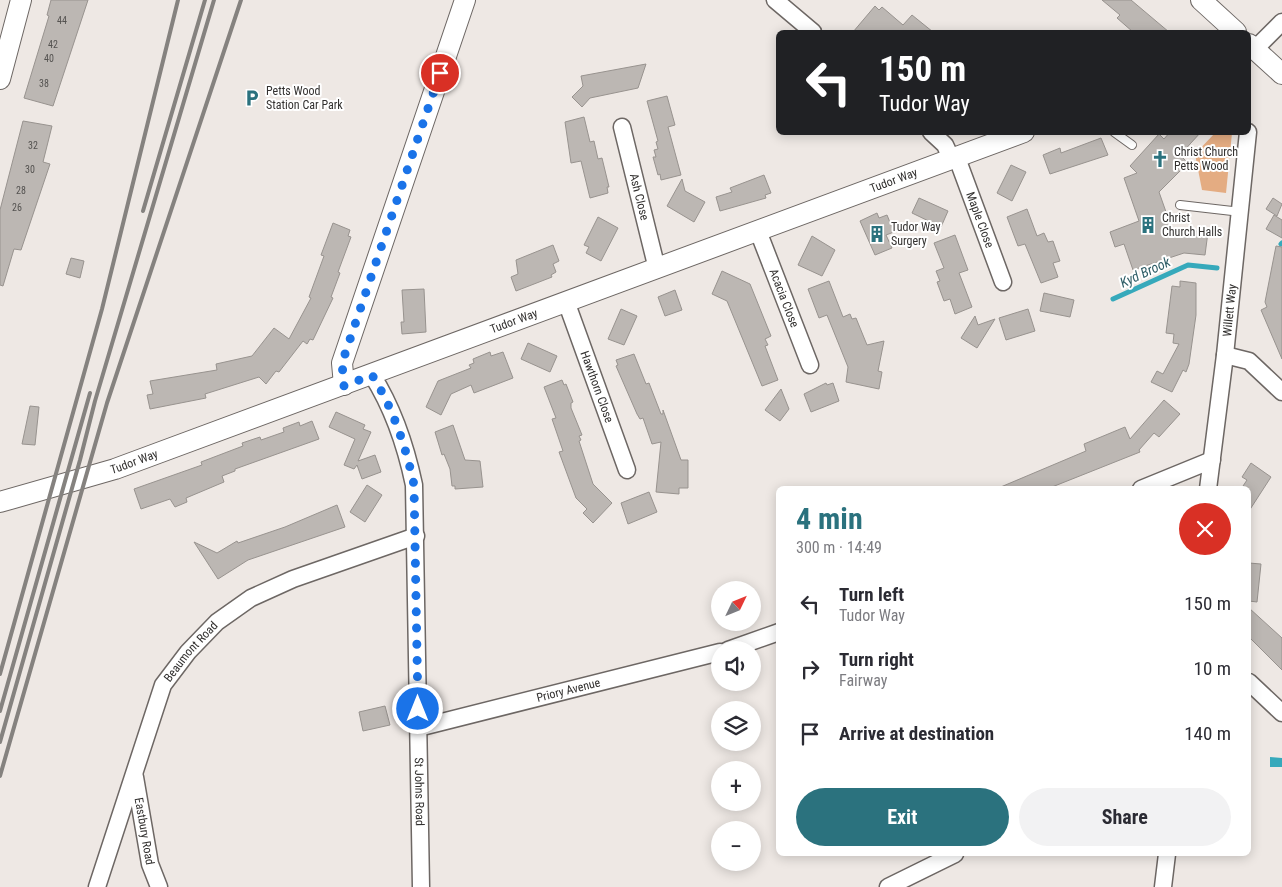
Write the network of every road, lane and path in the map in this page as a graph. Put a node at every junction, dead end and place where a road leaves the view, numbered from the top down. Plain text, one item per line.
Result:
1 (21, 0) edge
2 (465, 0) edge
3 (775, 0) edge
4 (1201, 0) edge
5 (1282, 22) edge
6 (811, 30) edge
7 (1234, 30) edge
8 (1252, 47) edge
9 (1282, 74) edge
10 (0, 79) edge
11 (622, 127) dead end
12 (934, 135) edge
13 (1016, 135) edge
14 (1118, 135) edge
15 (1248, 135) edge
16 (1132, 145) dead end
17 (954, 158) junction
18 (1180, 205) dead end
19 (1241, 212) junction
20 (758, 231) junction
21 (656, 268) junction
22 (1003, 282) dead end
23 (567, 304) junction
24 (1225, 355) junction
25 (810, 365) dead end
26 (372, 375) junction
27 (344, 386) junction
28 (1282, 392) edge
29 (1212, 460) junction
30 (627, 470) dead end
31 (1148, 486) edge
32 (1208, 486) edge
33 (0, 502) edge
34 (416, 536) junction
35 (776, 633) edge
36 (753, 641) edge
37 (711, 654) edge
38 (1251, 684) edge
39 (1282, 712) edge
40 (418, 728) junction
41 (135, 775) junction
42 (951, 856) edge
43 (1166, 856) edge
44 (97, 887) edge
45 (159, 887) edge
46 (421, 887) edge
47 (888, 887) edge
48 (1163, 887) edge

1 - 10 street
2 - 27 street
3 - 6 street
4 - 7 street
5 - 8 street
8 - 9 street
11 - 21 street, Ash Close
12 - 17 street, Maple Close
13 - 17 street, Tudor Way
14 - 16 lane
15 - 19 street, Willett Way
17 - 20 street, Tudor Way
17 - 22 street, Maple Close
18 - 19 lane
19 - 24 street, Willett Way
20 - 21 street, Tudor Way
20 - 25 street, Acacia Close
21 - 23 street, Tudor Way
23 - 26 street, Tudor Way
23 - 30 street, Hawthorn Close
24 - 28 street
24 - 29 street, Willett Way
26 - 27 street, Tudor Way
26 - 34 street, St Johns Road
27 - 33 street, Tudor Way
29 - 31 street
29 - 32 street, Willett Way
34 - 40 street, St Johns Road
34 - 41 street, Beaumont Road
35 - 36 street
37 - 40 street, Priory Avenue
38 - 39 street
40 - 46 street, St Johns Road
41 - 44 street, Beaumont Road
41 - 45 street, Eastbury Road
42 - 47 street
43 - 48 street

